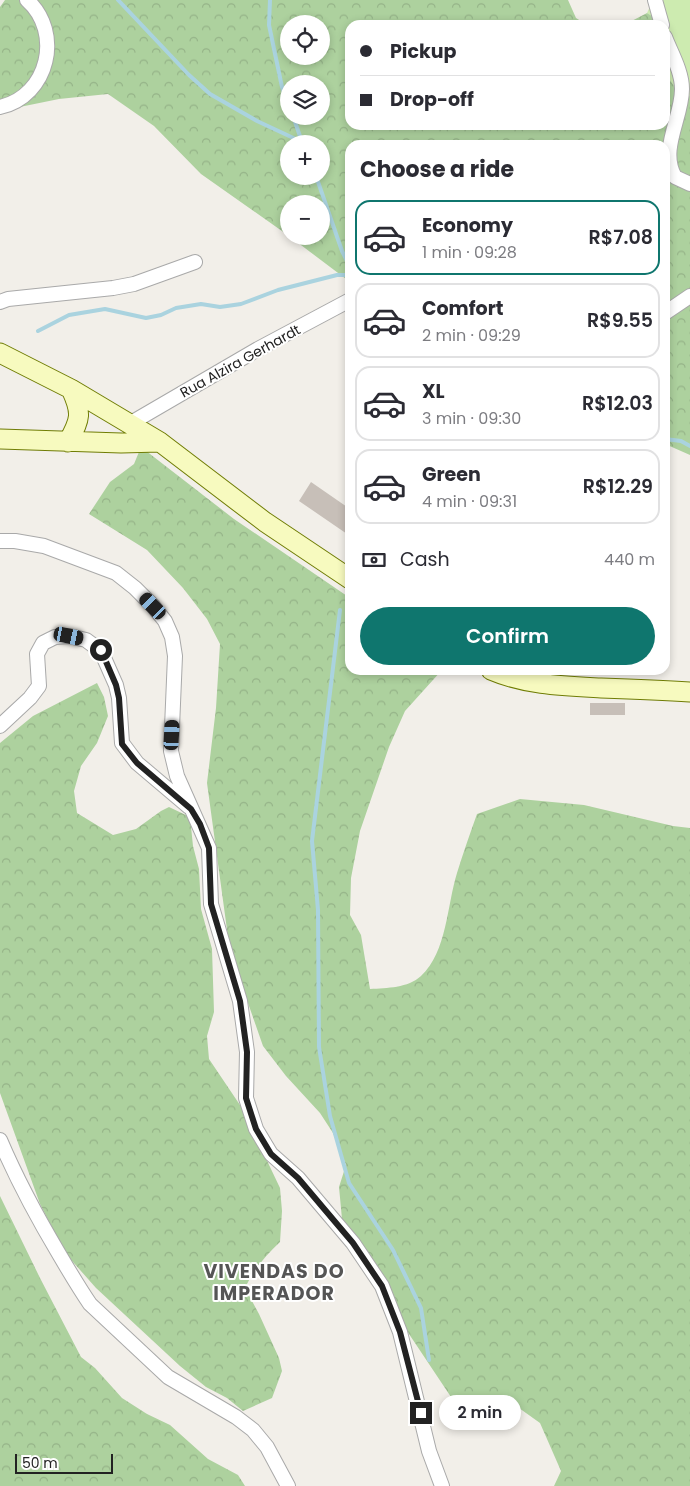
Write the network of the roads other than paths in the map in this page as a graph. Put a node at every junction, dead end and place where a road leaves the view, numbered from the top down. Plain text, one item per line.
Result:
1 (27, 0) edge
2 (655, 0) edge
3 (661, 20) edge
4 (670, 49) edge
5 (0, 107) edge
6 (670, 147) edge
7 (670, 166) edge
8 (690, 184) edge
9 (195, 262) dead end
10 (690, 296) edge
11 (0, 302) edge
12 (345, 303) edge
13 (670, 310) edge
14 (0, 353) edge
15 (71, 389) junction
16 (131, 423) junction
17 (0, 439) edge
18 (68, 442) junction
19 (160, 442) junction
20 (0, 541) edge
21 (345, 576) edge
22 (503, 675) edge
23 (690, 692) edge
24 (0, 726) edge
25 (191, 809) junction
26 (0, 1140) edge
27 (288, 1486) edge
28 (442, 1486) edge

1 - 5 street
2 - 3 street
4 - 6 street
7 - 8 street
9 - 11 street
10 - 13 street
12 - 16 street, Rua Alzira Gerhardt
14 - 15 main road
15 - 16 main road
15 - 18 main road
16 - 19 main road
17 - 18 main road
18 - 19 main road
19 - 21 main road
20 - 25 street
22 - 23 main road
24 - 25 street
25 - 28 street
26 - 27 street

